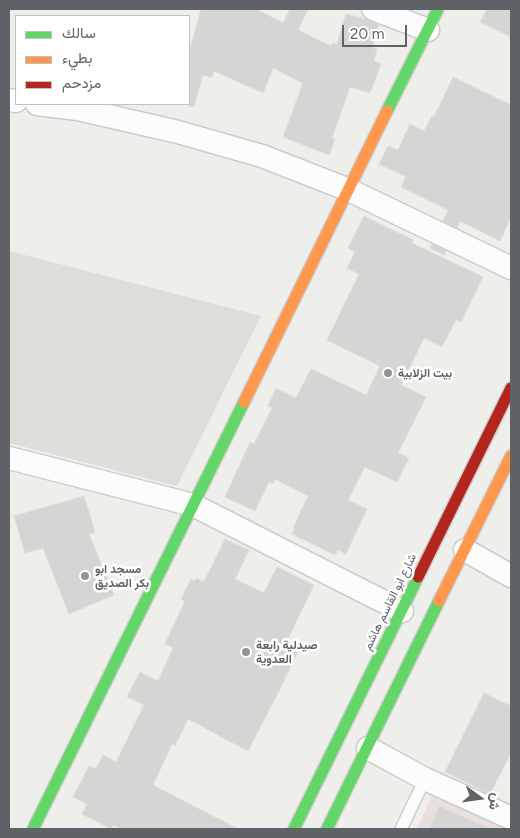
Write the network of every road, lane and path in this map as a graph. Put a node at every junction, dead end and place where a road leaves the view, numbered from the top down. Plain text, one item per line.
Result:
1 (373, 9) edge
2 (438, 9) edge
3 (428, 30) junction
4 (45, 105) edge
5 (349, 190) junction
6 (511, 268) edge
7 (511, 388) edge
8 (511, 456) edge
9 (9, 458) edge
10 (193, 505) junction
11 (465, 550) junction
12 (511, 576) edge
13 (402, 611) junction
14 (368, 748) junction
15 (425, 779) junction
16 (511, 818) edge
17 (33, 829) edge
18 (294, 829) edge
19 (327, 829) edge
20 (400, 829) edge

1 - 3 street
2 - 3 street
3 - 5 street
4 - 5 street
5 - 6 street
5 - 10 street
7 - 13 street, شارع ابو القاسم هاشم
8 - 11 street
9 - 10 street
10 - 13 street
10 - 17 street
11 - 12 street
11 - 14 street
13 - 18 street, شارع ابو القاسم هاشم
14 - 15 street
14 - 19 street
15 - 16 street
15 - 20 lane

